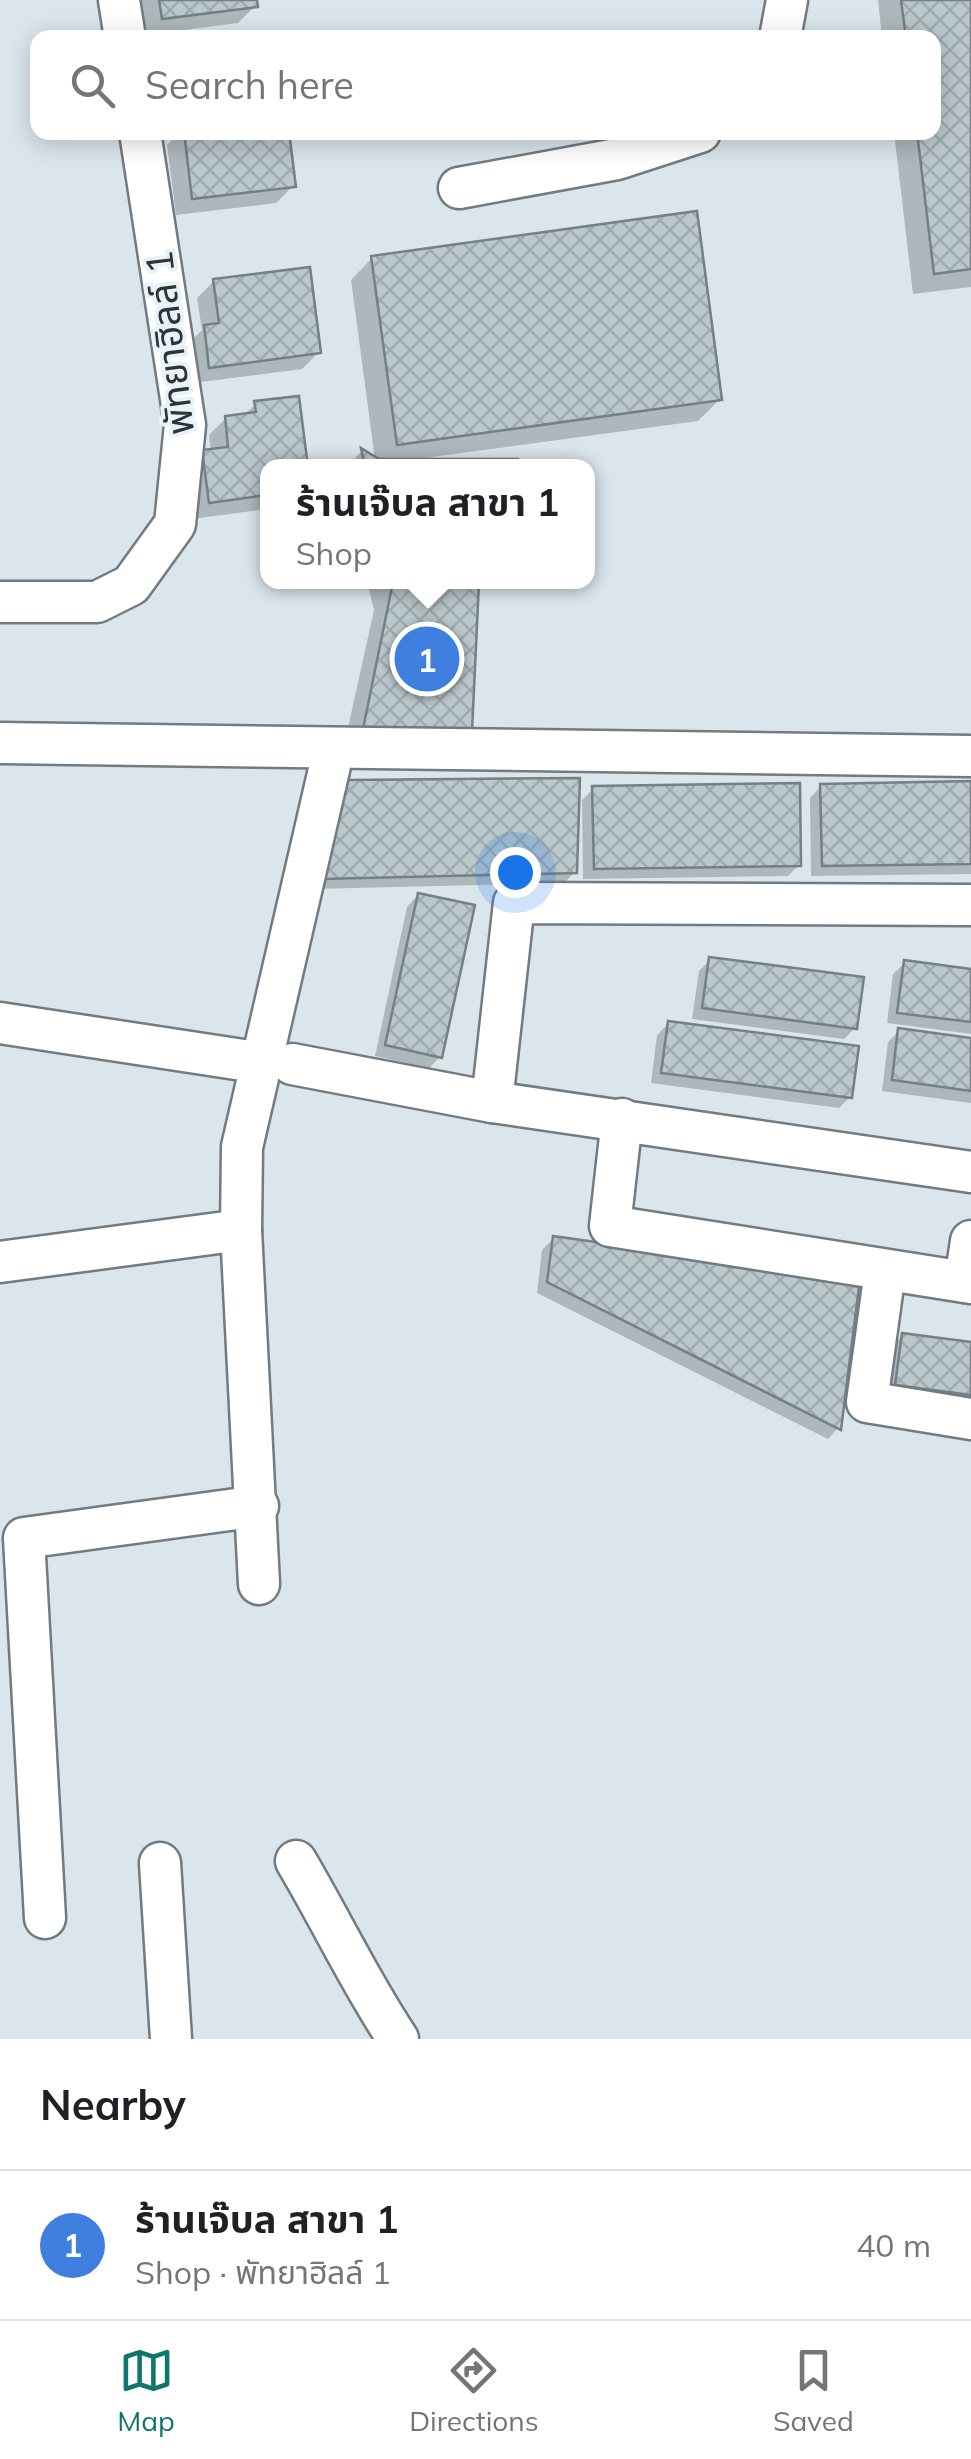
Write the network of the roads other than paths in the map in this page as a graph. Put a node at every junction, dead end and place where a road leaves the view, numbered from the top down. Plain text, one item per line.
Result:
1 (119, 0) edge
2 (787, 0) edge
3 (124, 30) edge
4 (781, 30) edge
5 (141, 140) edge
6 (675, 140) edge
7 (458, 188) dead end
8 (0, 602) edge
9 (0, 743) edge
10 (334, 748) junction
11 (971, 756) edge
12 (971, 904) edge
13 (0, 1023) edge
14 (277, 1064) junction
15 (492, 1102) junction
16 (622, 1119) junction
17 (971, 1172) edge
18 (241, 1230) junction
19 (971, 1241) edge
20 (0, 1262) edge
21 (885, 1271) junction
22 (968, 1283) edge
23 (971, 1419) edge
24 (258, 1506) junction
25 (259, 1584) dead end
26 (296, 1861) dead end
27 (160, 1863) dead end
28 (46, 1918) dead end
29 (171, 2039) edge
30 (398, 2039) edge

1 - 3 street
2 - 4 street
5 - 8 street, พัทยาฮิลล์ 1
6 - 7 street
9 - 10 street
10 - 11 street
10 - 14 street
12 - 15 street
13 - 14 street
14 - 15 street
14 - 18 street
15 - 16 street
16 - 17 street
16 - 21 street
18 - 20 street
18 - 24 street
19 - 22 street
21 - 22 street
21 - 23 street
24 - 25 street
24 - 28 street
26 - 30 street
27 - 29 street

